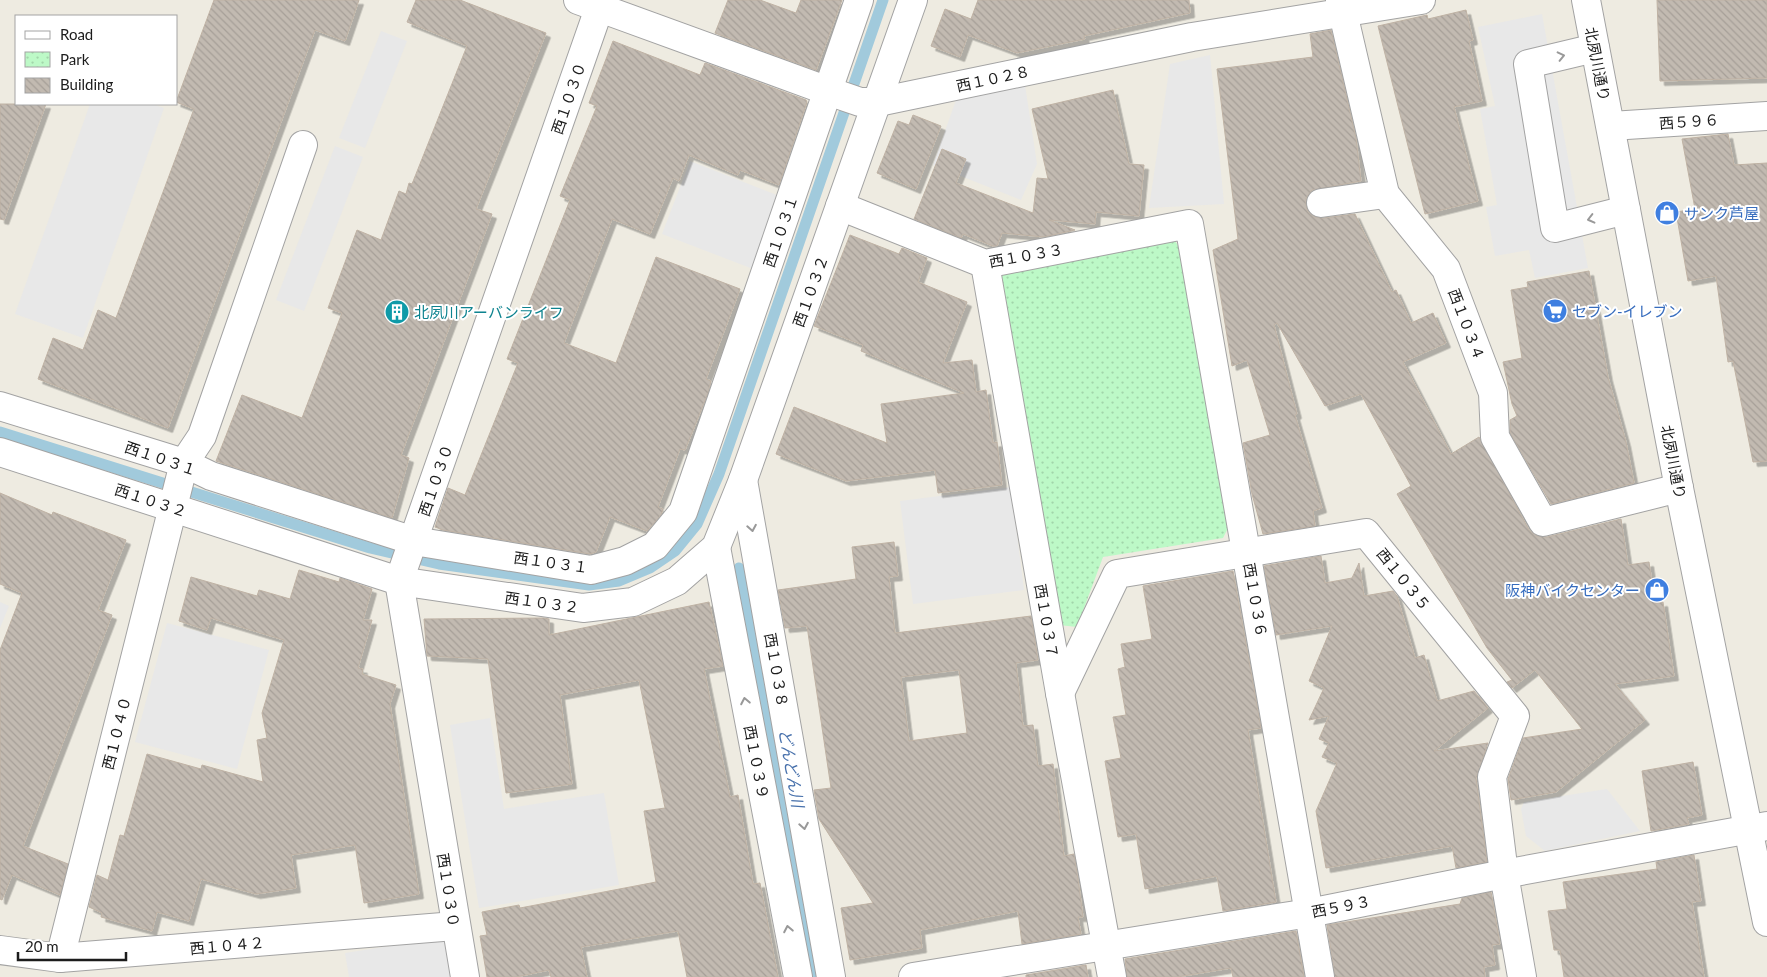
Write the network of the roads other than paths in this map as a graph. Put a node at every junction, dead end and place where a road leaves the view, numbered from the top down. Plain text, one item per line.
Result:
1 (860, 0) edge
2 (913, 0) edge
3 (1421, 0) edge
4 (1586, 0) edge
5 (593, 3) edge
6 (1341, 6) edge
7 (1595, 48) junction
8 (850, 97) junction
9 (1767, 116) edge
10 (1611, 126) junction
11 (303, 146) dead end
12 (1385, 194) junction
13 (1321, 203) dead end
14 (840, 206) junction
15 (1626, 210) junction
16 (1189, 224) joint
17 (985, 264) junction
18 (0, 406) edge
19 (0, 452) edge
20 (184, 464) junction
21 (743, 480) junction
22 (1679, 488) junction
23 (173, 507) junction
24 (414, 541) junction
25 (716, 547) junction
26 (1248, 552) junction
27 (399, 581) junction
28 (1060, 693) junction
29 (1757, 828) edge
30 (1504, 874) junction
31 (1309, 913) junction
32 (1767, 922) edge
33 (455, 926) junction
34 (1107, 946) junction
35 (0, 950) edge
36 (60, 958) junction
37 (465, 977) edge
38 (798, 977) edge
39 (831, 977) edge
40 (913, 977) edge
41 (1112, 977) edge
42 (1320, 977) edge
43 (1522, 977) edge

1 - 8 street, 西１０３１
2 - 8 street, 西１０３２
3 - 6 street, 西１０２８
4 - 7 street, 北夙川通り
5 - 8 street
5 - 24 street, 西１０３０
6 - 8 street, 西１０２８
6 - 12 street, 西１０３４
7 - 10 street, 北夙川通り
15 -> 7 street
8 - 14 street, 西１０３２
8 - 24 street, 西１０３１
9 - 10 street, 西５９６
10 - 15 street, 北夙川通り
11 - 20 street, 西１０４０
12 - 13 street
12 - 22 street, 西１０３４
14 - 17 street, 西１０３３
14 - 21 street, 西１０３２
15 - 22 street, 北夙川通り
16 - 17 street, 西１０３３
16 - 26 street, 西１０３６
17 - 28 street, 西１０３７
18 - 20 street, 西１０３１
19 - 23 street, 西１０３２
20 - 23 street, 西１０４０
20 - 24 street, 西１０３１
21 - 25 street, 西１０３２
21 -> 39 street, 西１０３８
22 - 29 street, 北夙川通り
23 - 27 street, 西１０３２
23 - 36 street, 西１０４０
24 - 27 street, 西１０３０
25 - 27 street, 西１０３２
38 -> 25 street, 西１０３９
26 - 28 street, 西１０３５
26 - 30 street, 西１０３５
26 - 31 street, 西１０３６
27 - 33 street, 西１０３０
28 - 34 street, 西１０３７
29 - 30 street, 西５９３
29 - 32 street, 北夙川通り
30 - 31 street, 西５９３
30 - 43 street, 西１０３５
31 - 34 street, 西５９３
31 - 42 street, 西１０３６
33 - 36 street, 西１０４２
33 - 37 street, 西１０３０
34 - 40 street, 西５９３
34 - 41 street, 西１０３７
35 - 36 street, 西１０４２

